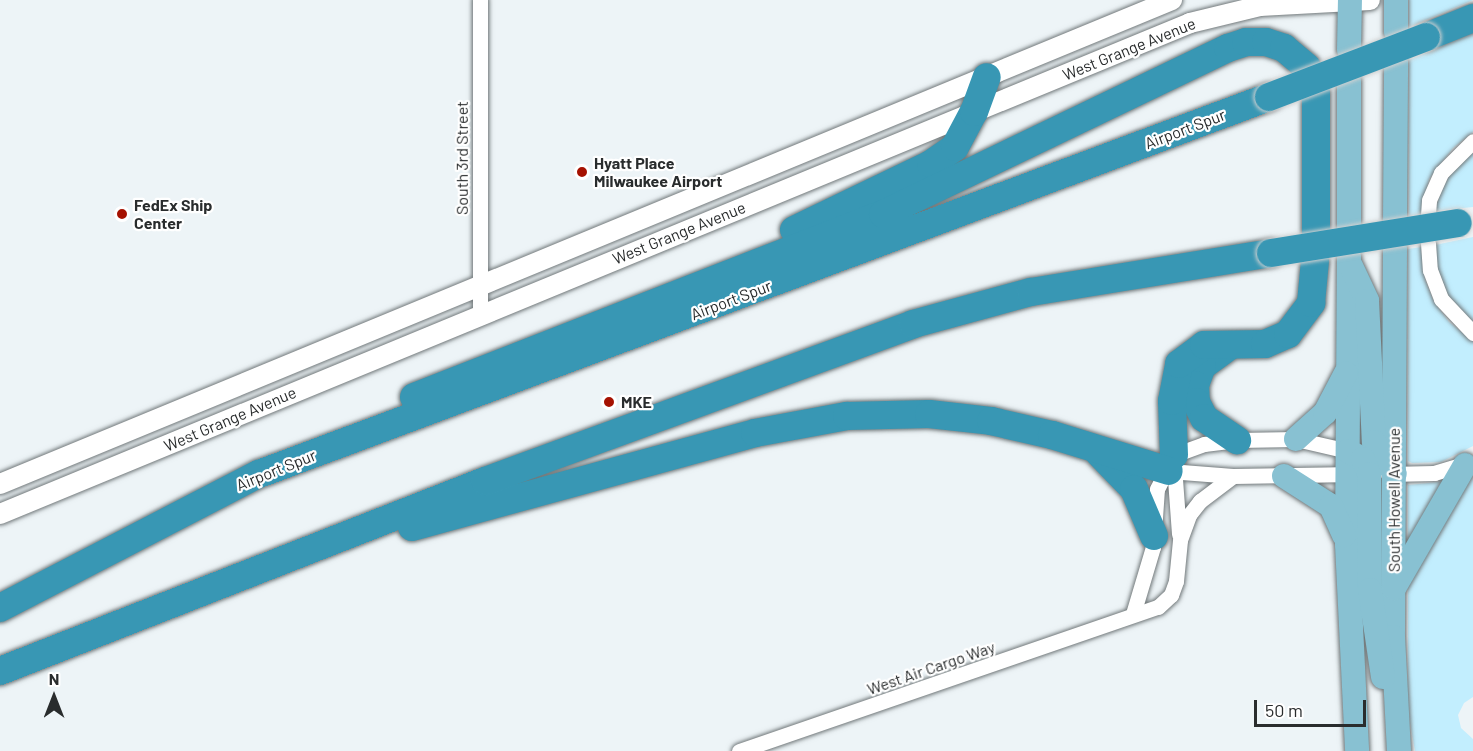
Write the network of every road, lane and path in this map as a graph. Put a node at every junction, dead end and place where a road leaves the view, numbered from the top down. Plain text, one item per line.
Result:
1 (480, 0) edge
2 (1172, 0) edge
3 (1396, 0) edge
4 (1356, 1) edge
5 (1473, 18) edge
6 (1396, 33) dead end
7 (1349, 50) dead end
8 (1396, 63) dead end
9 (1307, 67) dead end
10 (987, 76) junction
11 (1349, 81) dead end
12 (1316, 93) dead end
13 (974, 112) junction
14 (1473, 141) edge
15 (1428, 214) dead end
16 (1395, 220) dead end
17 (1468, 222) edge
18 (1349, 227) dead end
19 (1316, 232) dead end
20 (1428, 243) dead end
21 (1395, 249) dead end
22 (1315, 261) dead end
23 (480, 285) junction
24 (642, 307) junction
25 (480, 315) junction
26 (371, 330) junction
27 (1473, 333) edge
28 (1232, 345) junction
29 (381, 356) junction
30 (1348, 368) junction
31 (1296, 439) junction
32 (1237, 440) junction
33 (1093, 448) junction
34 (1469, 462) edge
35 (1172, 463) junction
36 (1355, 466) junction
37 (259, 474) junction
38 (1395, 474) junction
39 (1233, 476) junction
40 (1284, 476) junction
41 (0, 484) edge
42 (0, 514) edge
43 (1167, 538) junction
44 (1347, 544) junction
45 (282, 563) junction
46 (1394, 588) junction
47 (0, 608) edge
48 (1133, 614) junction
49 (0, 671) edge
50 (1398, 746) edge
51 (739, 751) edge
52 (1357, 751) edge

1 - 23 street, South 3rd Street
2 - 10 street, West Grange Avenue
3 - 6 main road
4 - 7 main road
4 - 13 street, West Grange Avenue
5 - 37 highway, Airport Spur, bridge
8 - 16 main road
9 - 24 highway
10 - 13 highway
10 - 23 street, West Grange Avenue
11 - 18 main road
12 - 19 highway
13 - 24 highway
13 - 25 street, West Grange Avenue
14 - 15 street
17 - 45 highway, bridge
20 - 27 street
21 - 38 main road, South Howell Avenue
22 - 28 highway
23 - 25 street, South 3rd Street
23 - 26 street, West Grange Avenue
24 - 37 highway
25 - 29 street, West Grange Avenue
26 - 29 street
26 - 41 street, West Grange Avenue
28 - 32 highway
28 - 35 highway
29 - 42 street, West Grange Avenue
30 - 31 main road
30 - 36 main road
30 - 38 main road
31 - 32 street
31 - 36 street
32 - 35 street
33 - 35 highway
33 - 43 highway
33 - 45 highway
34 - 38 street
34 - 46 main road
35 - 39 street
35 - 43 street
35 - 43 street, West Air Cargo Way
36 - 38 street
36 - 40 street
36 - 44 main road
36 - 50 main road
37 - 47 highway, Airport Spur
38 - 46 main road, South Howell Avenue
39 - 40 street
39 - 43 street, West Air Cargo Way
40 - 44 main road
43 - 48 street, West Air Cargo Way
43 - 48 street, West Air Cargo Way
44 - 52 main road
45 - 49 highway
46 - 50 main road, South Howell Avenue
48 - 51 street, West Air Cargo Way

